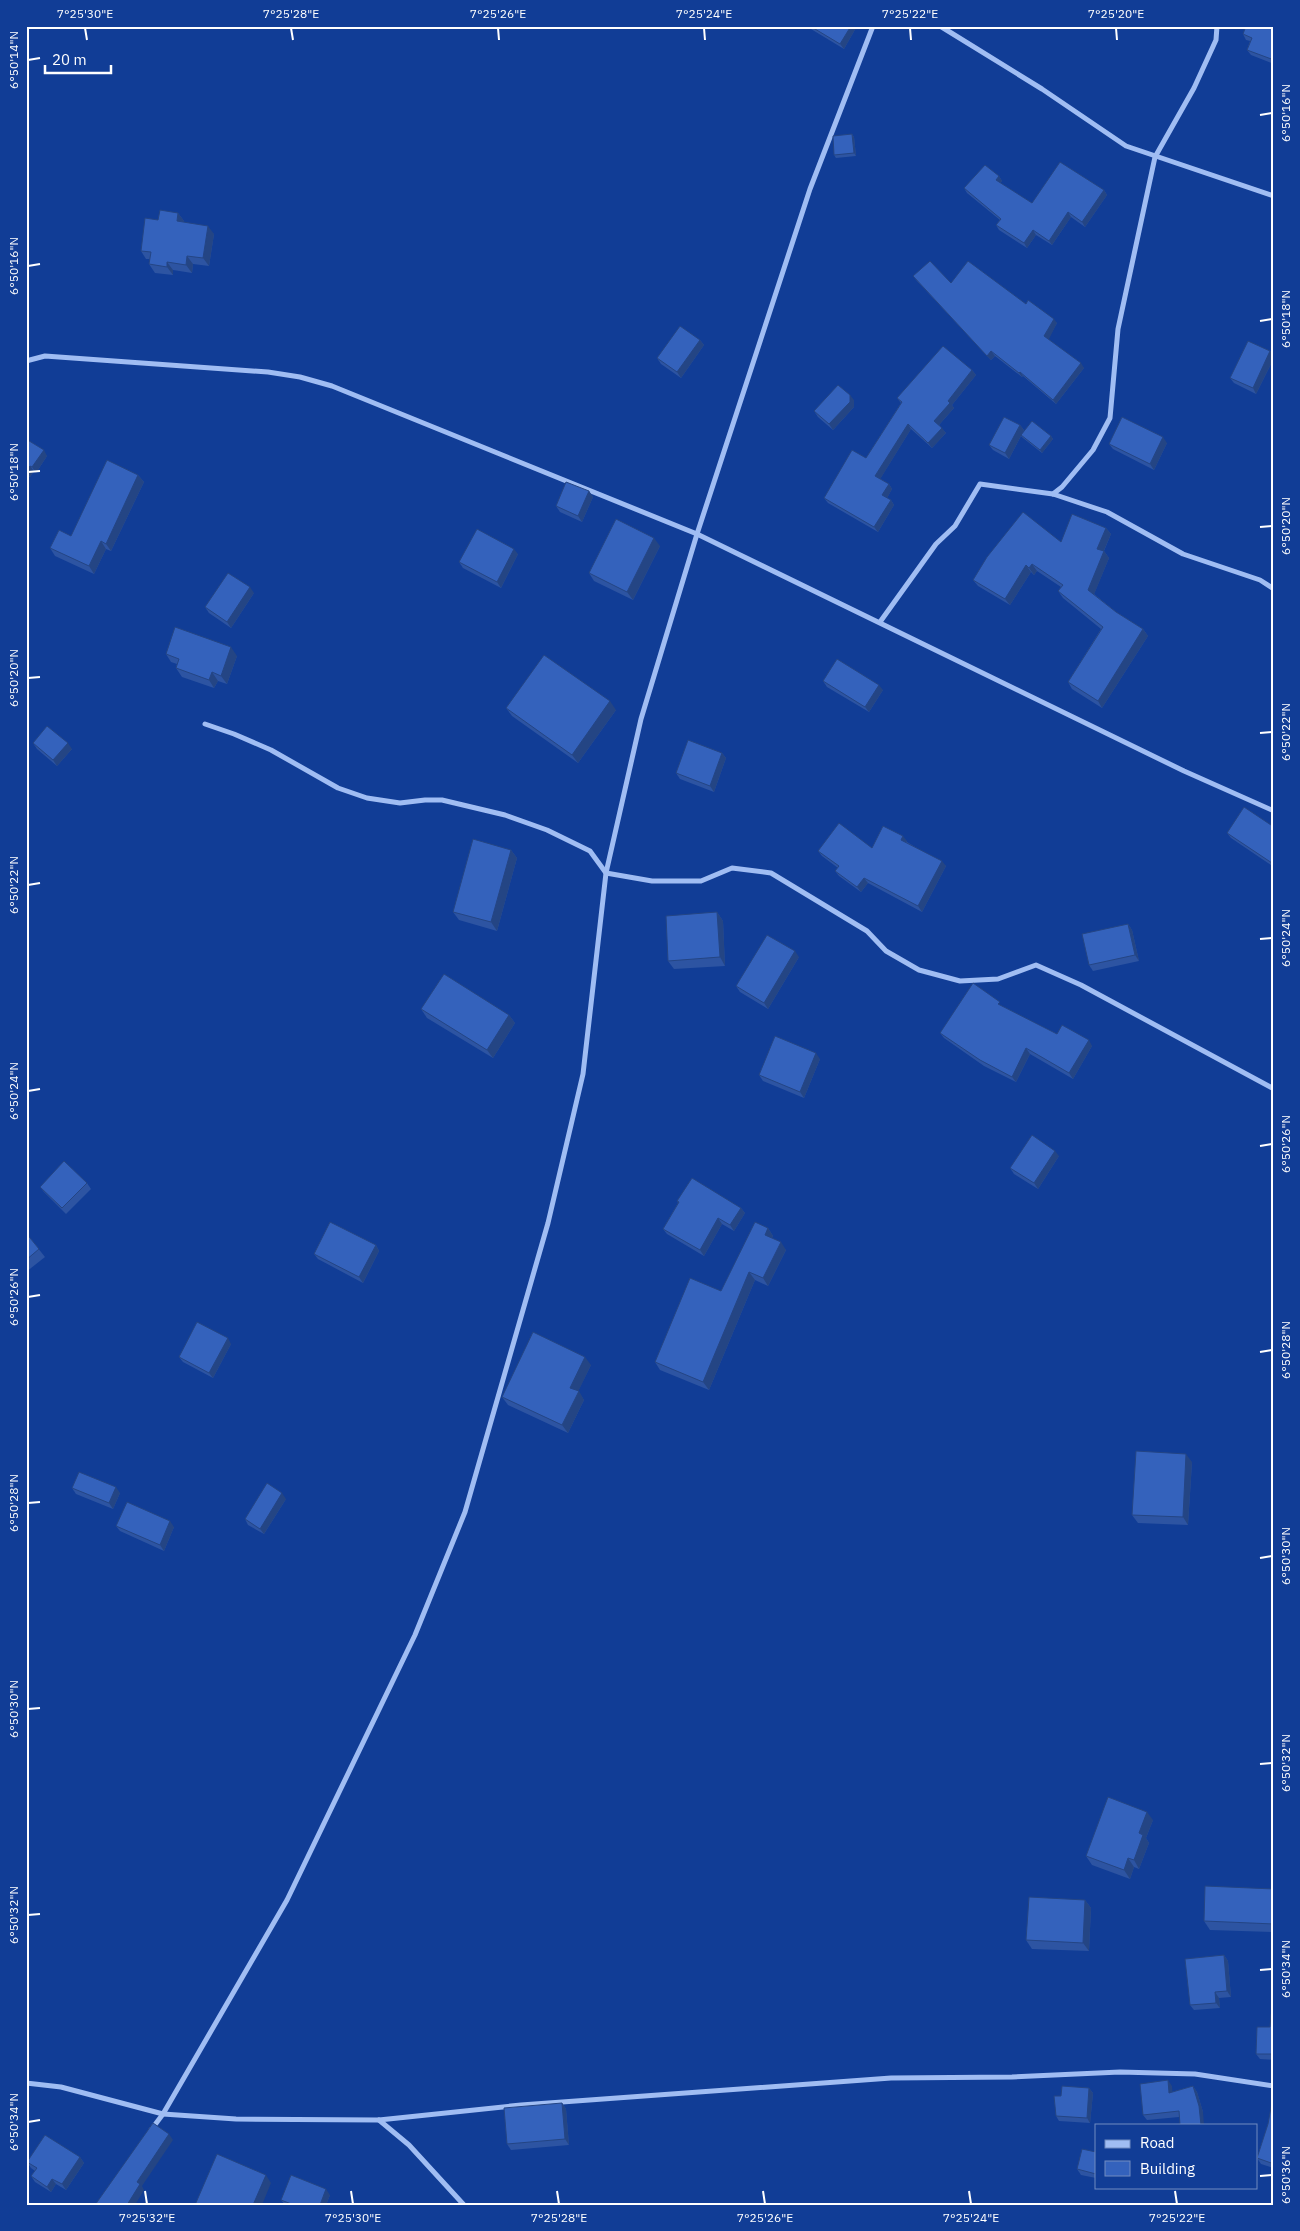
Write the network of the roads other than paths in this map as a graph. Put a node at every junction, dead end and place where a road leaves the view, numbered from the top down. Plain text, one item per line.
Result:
1 (873, 26) edge
2 (940, 26) edge
3 (1217, 26) edge
4 (1155, 157) junction
5 (1274, 196) edge
6 (26, 361) edge
7 (1052, 494) junction
8 (696, 534) junction
9 (1274, 589) edge
10 (880, 622) junction
11 (205, 724) dead end
12 (1274, 811) edge
13 (606, 873) junction
14 (1274, 1089) edge
15 (26, 2084) edge
16 (1274, 2086) edge
17 (163, 2114) junction
18 (379, 2120) junction
19 (146, 2137) edge
20 (464, 2205) edge

1 - 8 street
2 - 4 street
3 - 4 street
4 - 5 street
4 - 7 street
6 - 8 street
7 - 9 street
7 - 10 street
8 - 10 street
8 - 13 street
10 - 12 street
11 - 13 street
13 - 14 street
13 - 17 street
15 - 17 street
16 - 18 street
17 - 18 street
17 - 19 street
18 - 20 street

